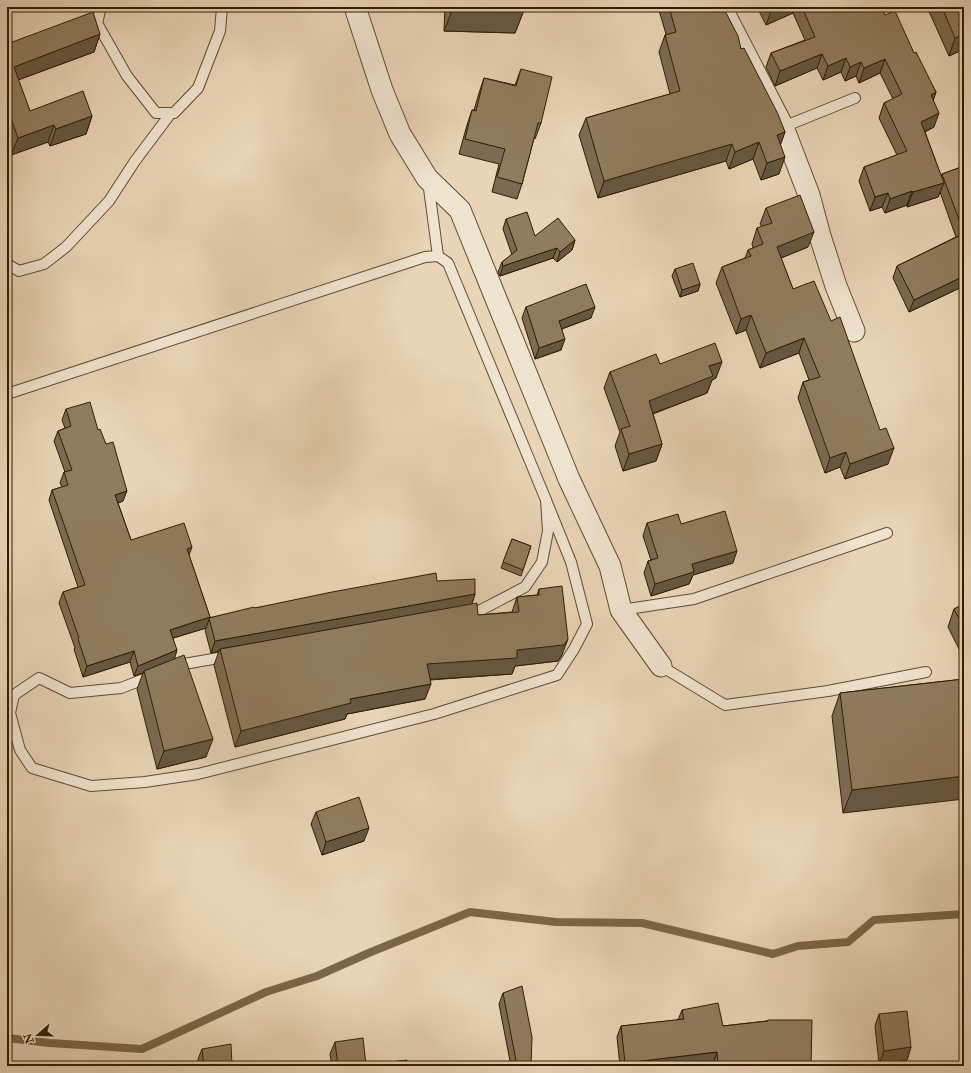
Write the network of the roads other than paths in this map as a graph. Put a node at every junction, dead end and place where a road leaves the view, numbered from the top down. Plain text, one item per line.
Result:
1 (101, 7) edge
2 (222, 7) edge
3 (355, 7) edge
4 (721, 7) edge
5 (855, 98) dead end
6 (171, 113) junction
7 (783, 126) junction
8 (427, 178) junction
9 (438, 256) junction
10 (7, 264) edge
11 (854, 331) dead end
12 (7, 394) edge
13 (546, 500) junction
14 (887, 533) dead end
15 (621, 610) junction
16 (456, 615) edge
17 (238, 654) edge
18 (661, 666) joint
19 (926, 672) dead end

1 - 6 lane
2 - 6 lane
3 - 8 street
4 - 7 street
5 - 7 lane
6 - 10 lane
7 - 11 street
8 - 9 lane
8 - 15 street
9 - 12 lane
9 - 13 lane
13 - 16 lane
13 - 17 lane
14 - 15 lane
15 - 18 street
18 - 19 lane

